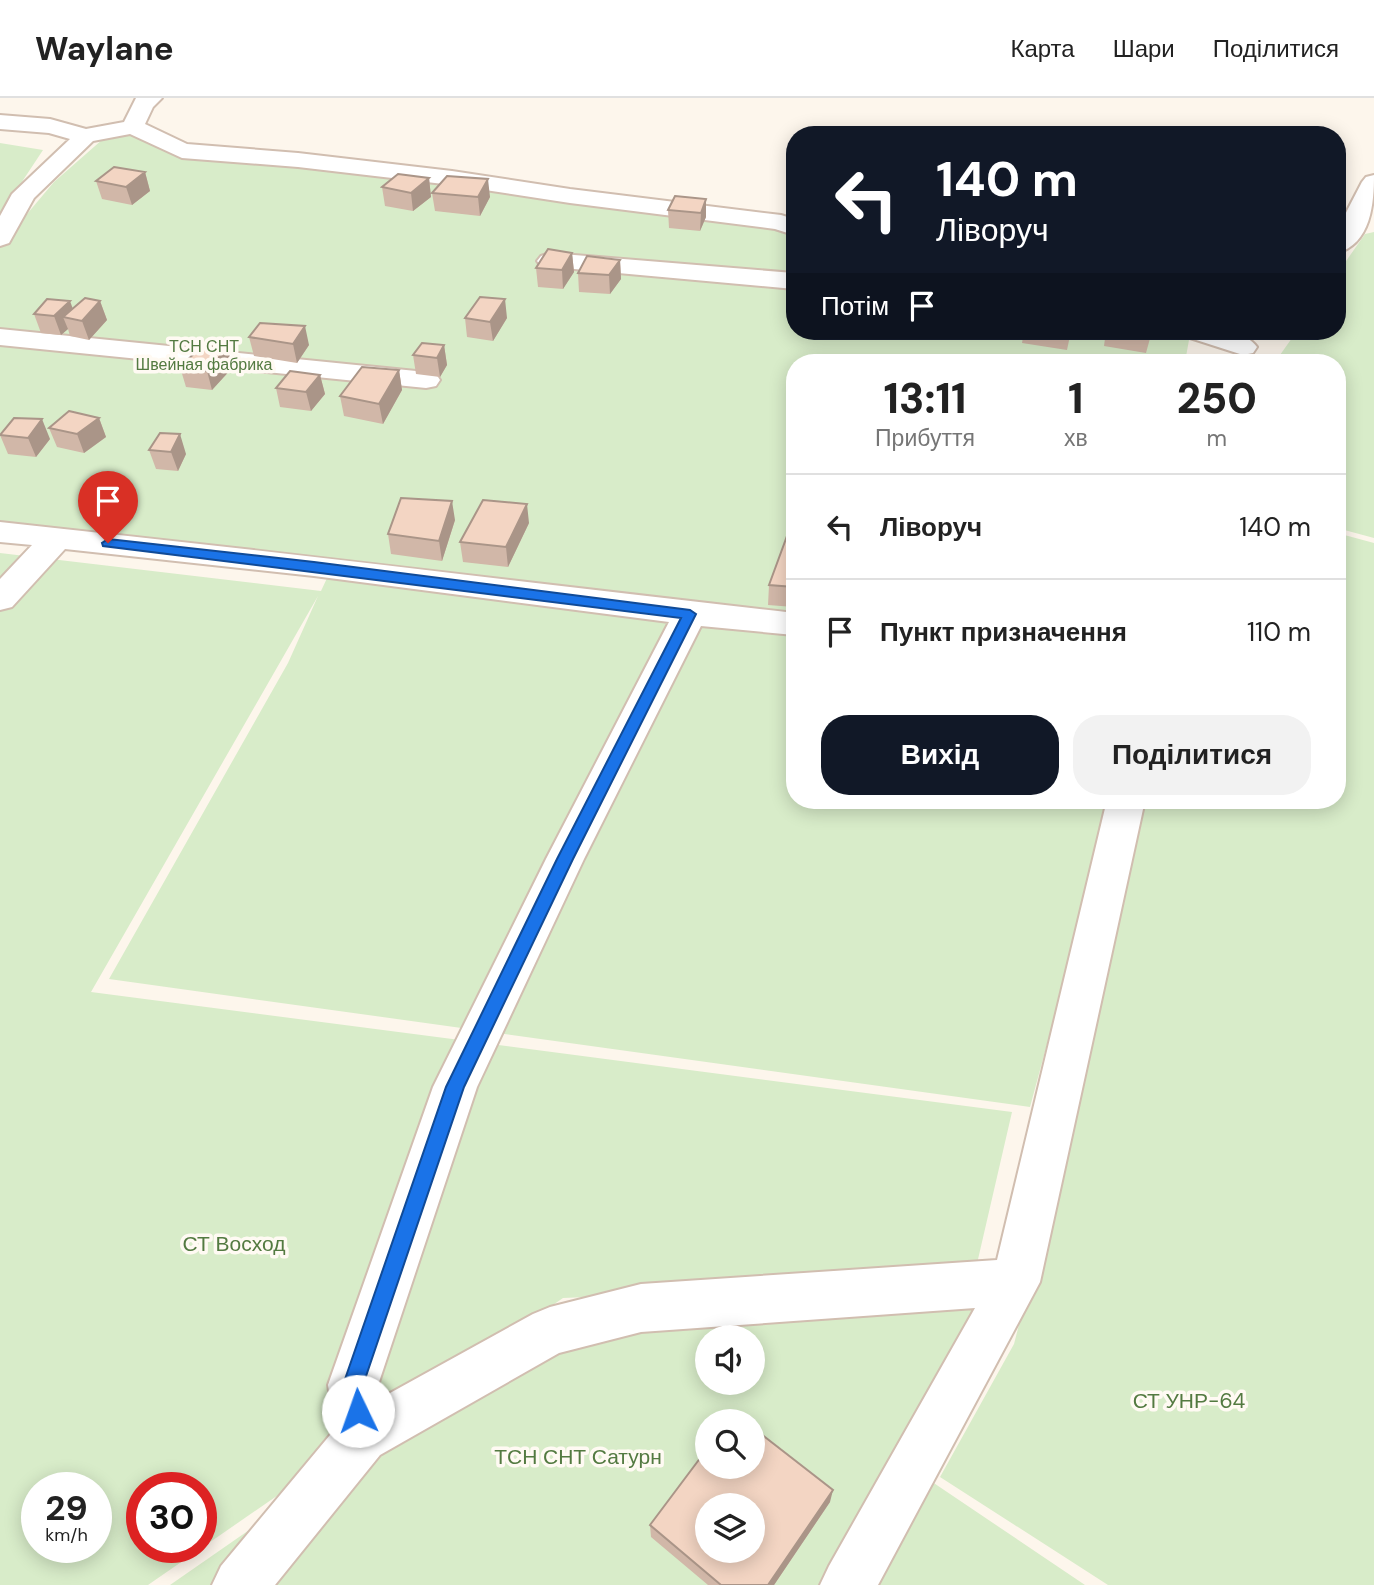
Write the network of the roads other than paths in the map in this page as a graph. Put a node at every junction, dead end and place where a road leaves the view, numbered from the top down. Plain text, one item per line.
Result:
1 (152, 98) edge
2 (0, 122) edge
3 (133, 127) junction
4 (86, 136) junction
5 (1374, 182) edge
6 (786, 224) edge
7 (1346, 235) edge
8 (0, 238) edge
9 (551, 261) edge
10 (786, 280) edge
11 (0, 337) edge
12 (1222, 340) edge
13 (1242, 347) edge
14 (426, 380) edge
15 (0, 532) edge
16 (57, 538) junction
17 (0, 600) edge
18 (690, 614) junction
19 (786, 623) edge
20 (1124, 809) edge
21 (1016, 1282) junction
22 (362, 1437) junction
23 (240, 1585) edge
24 (848, 1585) edge

1 - 3 street
2 - 4 street
3 - 4 street
3 - 6 street
4 - 8 street
5 - 7 street
9 - 10 street
11 - 14 street
12 - 13 street
15 - 16 street
16 - 17 street
16 - 18 street
18 - 19 street
18 - 22 street
20 - 21 street
21 - 22 street
21 - 24 street
22 - 23 street

